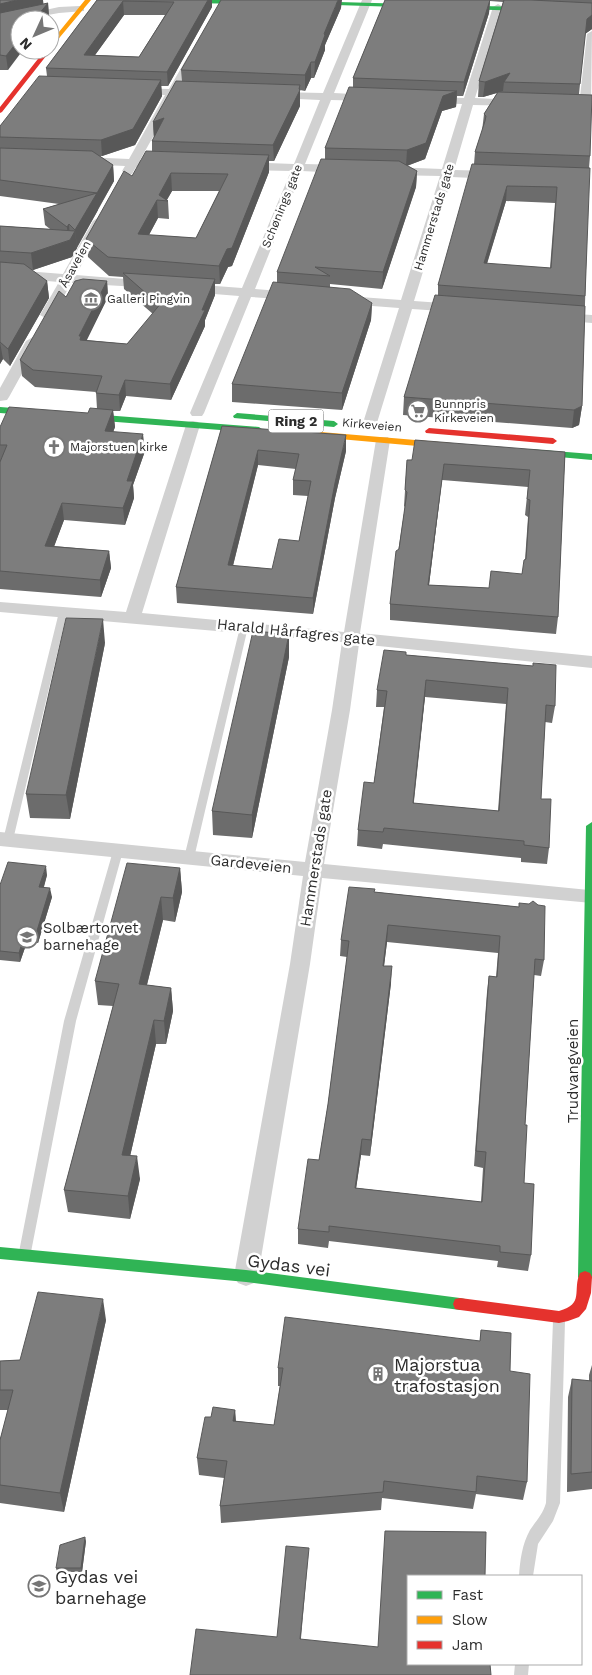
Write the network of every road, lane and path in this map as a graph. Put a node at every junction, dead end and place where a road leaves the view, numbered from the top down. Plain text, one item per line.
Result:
1 (88, 0) edge
2 (107, 0) edge
3 (367, 1) edge
4 (222, 2) junction
5 (266, 2) edge
6 (295, 2) edge
7 (498, 7) junction
8 (80, 9) junction
9 (592, 11) edge
10 (215, 14) edge
11 (0, 22) edge
12 (60, 34) edge
13 (592, 34) edge
14 (198, 46) edge
15 (42, 60) edge
16 (128, 90) edge
17 (173, 92) junction
18 (206, 93) edge
19 (263, 95) edge
20 (327, 96) junction
21 (380, 98) edge
22 (4, 100) edge
23 (418, 100) edge
24 (469, 102) junction
25 (524, 104) edge
26 (573, 105) edge
27 (588, 106) edge
28 (0, 111) edge
29 (70, 160) edge
30 (132, 163) junction
31 (175, 164) edge
32 (234, 166) edge
33 (298, 168) junction
34 (352, 170) edge
35 (382, 171) edge
36 (447, 173) junction
37 (507, 175) edge
38 (124, 177) edge
39 (104, 212) edge
40 (0, 273) edge
41 (67, 278) junction
42 (161, 286) edge
43 (180, 288) edge
44 (246, 293) junction
45 (301, 297) edge
46 (331, 299) edge
47 (407, 304) junction
48 (472, 310) edge
49 (547, 316) edge
50 (592, 319) edge
51 (4, 400) edge
52 (225, 415) dead end
53 (196, 416) junction
54 (368, 429) junction
55 (418, 430) dead end
56 (269, 431) edge
57 (298, 433) edge
58 (563, 441) dead end
59 (459, 446) edge
60 (515, 450) edge
61 (592, 457) edge
62 (0, 607) edge
63 (63, 612) junction
64 (132, 618) junction
65 (244, 627) junction
66 (351, 638) junction
67 (592, 662) edge
68 (592, 826) edge
69 (4, 840) edge
70 (118, 851) junction
71 (189, 858) junction
72 (313, 870) junction
73 (591, 897) edge
74 (0, 1253) edge
75 (24, 1256) junction
76 (246, 1276) junction
77 (574, 1314) joint
78 (560, 1317) junction
79 (526, 1575) edge

1 - 8 street
2 - 4 street
3 - 6 street
3 - 7 street
3 - 20 street, Schønings gate
4 - 5 street
4 - 10 street
7 - 9 street
7 - 24 street, Hammerstads gate
8 - 11 street
8 - 12 street
13 - 27 street
14 - 17 street
15 - 22 street
16 - 17 street
17 - 18 street
17 - 30 street
19 - 20 street
20 - 21 street
20 - 33 street, Schønings gate
22 - 28 street
23 - 24 street
24 - 25 street
24 - 36 street, Hammerstads gate
26 - 27 street
29 - 30 street
30 - 31 street
30 - 38 street
32 - 33 street
33 - 34 street
33 - 44 street, Schønings gate
35 - 36 street
36 - 37 street
36 - 47 street, Hammerstads gate
39 - 41 street, Åsaveien
40 - 41 street
41 - 42 street
41 - 51 street, Åsaveien
43 - 44 street
44 - 45 street
44 - 53 street, Schønings gate
46 - 47 street
47 - 48 street
47 - 54 street, Hammerstads gate
49 - 50 street
51 - 53 street, Ring 2
52 - 54 street, Kirkeveien / Ring 2
53 - 56 street, Ring 2
53 - 64 street, Schønings gate
54 - 57 street, Kirkeveien / Ring 2
54 - 59 street, Kirkeveien / Ring 2
54 - 66 street, Hammerstads gate
55 - 58 street, Kirkeveien
60 - 61 street
62 - 63 street, Harald Hårfagres gate
63 - 64 street, Harald Hårfagres gate
63 - 69 lane
64 - 65 street, Harald Hårfagres gate
65 - 66 street, Harald Hårfagres gate
65 - 71 lane
66 - 67 street, Harald Hårfagres gate
66 - 72 street, Hammerstads gate
68 - 73 street, Trudvangveien
69 - 70 street, Gardeveien
70 - 71 street, Gardeveien
70 - 75 lane
71 - 72 street, Gardeveien
72 - 73 street, Gardeveien
72 - 76 street, Hammerstads gate
73 - 77 street, Trudvangveien
74 - 75 street, Gydas vei
75 - 76 street, Gydas vei
76 - 78 street, Gydas vei
77 - 78 street, Gydas vei
78 - 79 lane

